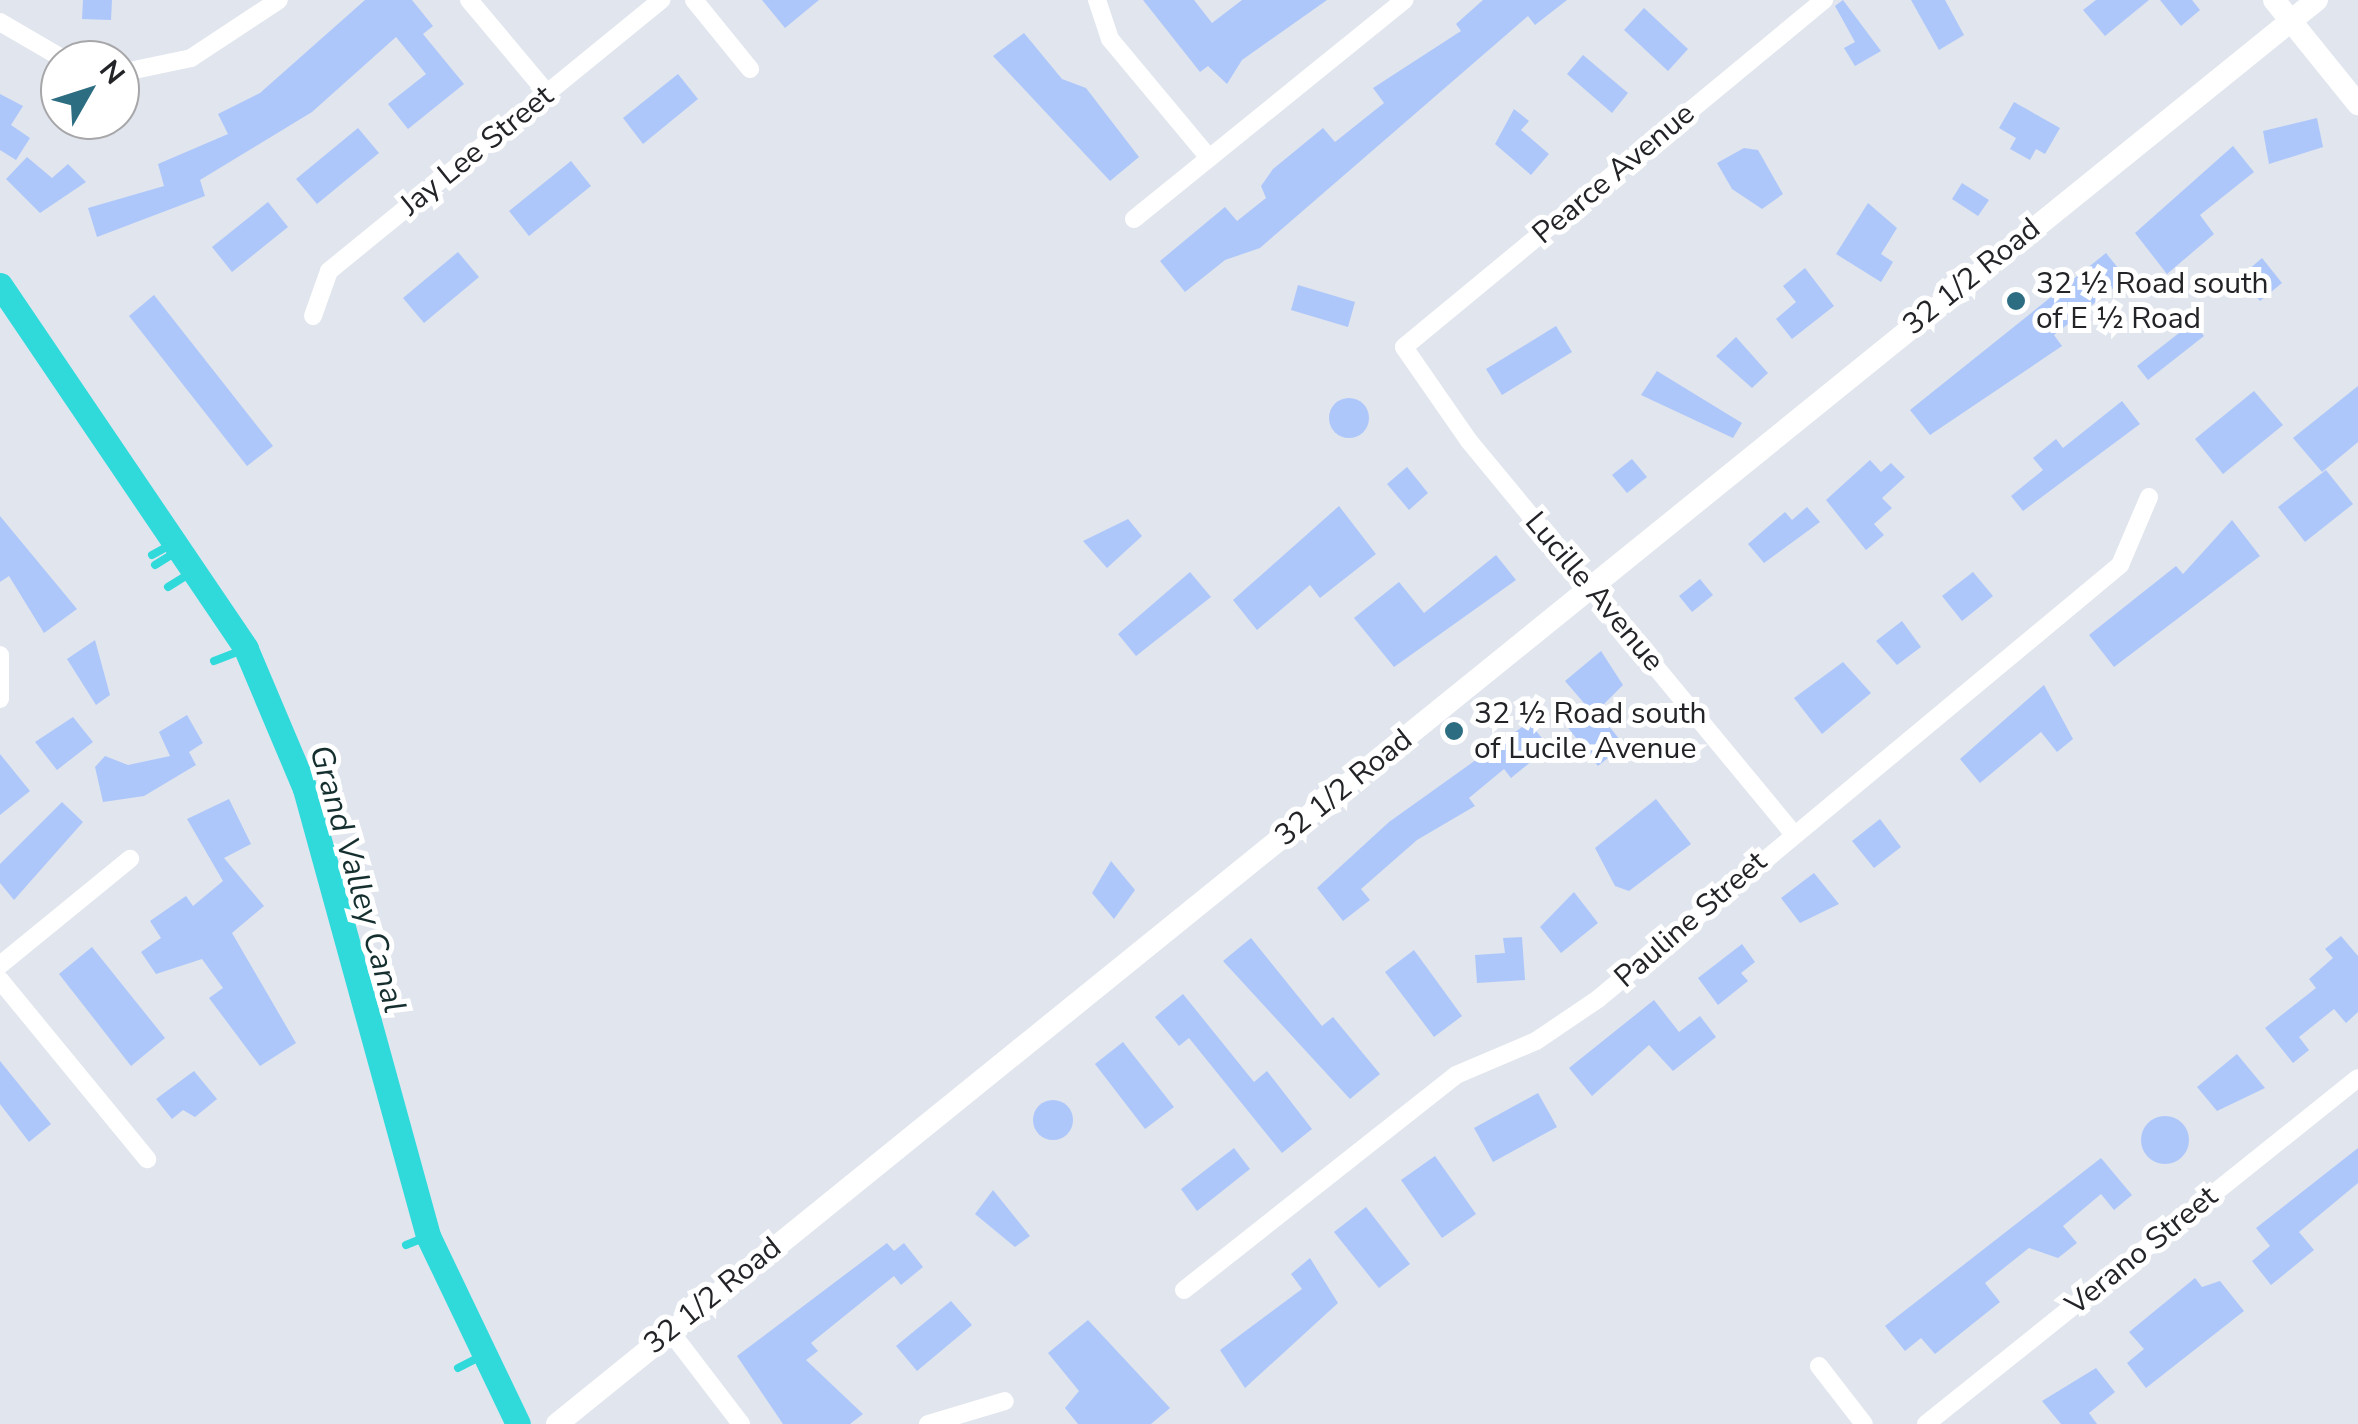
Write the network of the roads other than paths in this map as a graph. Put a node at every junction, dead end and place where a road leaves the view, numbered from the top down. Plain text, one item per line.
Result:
1 (279, 0) edge
2 (469, 0) edge
3 (661, 0) edge
4 (694, 0) edge
5 (1097, 0) edge
6 (1404, 0) edge
7 (1824, 0) edge
8 (2274, 0) edge
9 (2317, 0) edge
10 (2290, 20) junction
11 (0, 22) edge
12 (40, 45) edge
13 (140, 68) edge
14 (750, 69) dead end
15 (547, 93) junction
16 (2358, 104) edge
17 (1209, 158) junction
18 (1134, 219) dead end
19 (313, 316) dead end
20 (1404, 347) joint
21 (2149, 497) dead end
22 (1589, 586) junction
23 (0, 656) edge
24 (1, 697) edge
25 (1792, 832) junction
26 (130, 859) dead end
27 (0, 965) edge
28 (0, 980) edge
29 (2358, 1078) edge
30 (146, 1159) dead end
31 (1184, 1290) dead end
32 (670, 1331) junction
33 (1818, 1366) dead end
34 (1005, 1401) dead end
35 (557, 1424) edge
36 (741, 1424) edge
37 (928, 1424) edge
38 (1864, 1424) edge
39 (1926, 1424) edge

1 - 13 street
2 - 15 street
3 - 15 street, Jay Lee Street
4 - 14 street
5 - 17 street
6 - 17 street
7 - 20 street, Pearce Avenue
8 - 10 street
9 - 10 street, 32 1/2 Road
10 - 16 street
10 - 22 street, 32 1/2 Road
11 - 12 street
15 - 19 street, Jay Lee Street
17 - 18 street
20 - 22 street, Lucille Avenue
21 - 25 street, Pauline Street
22 - 25 street, Lucille Avenue
22 - 32 street, 32 1/2 Road
23 - 24 street
25 - 31 street, Pauline Street
26 - 27 street
28 - 30 street
29 - 39 street, Verano Street
32 - 35 street, 32 1/2 Road
32 - 36 street
33 - 38 street
34 - 37 street

